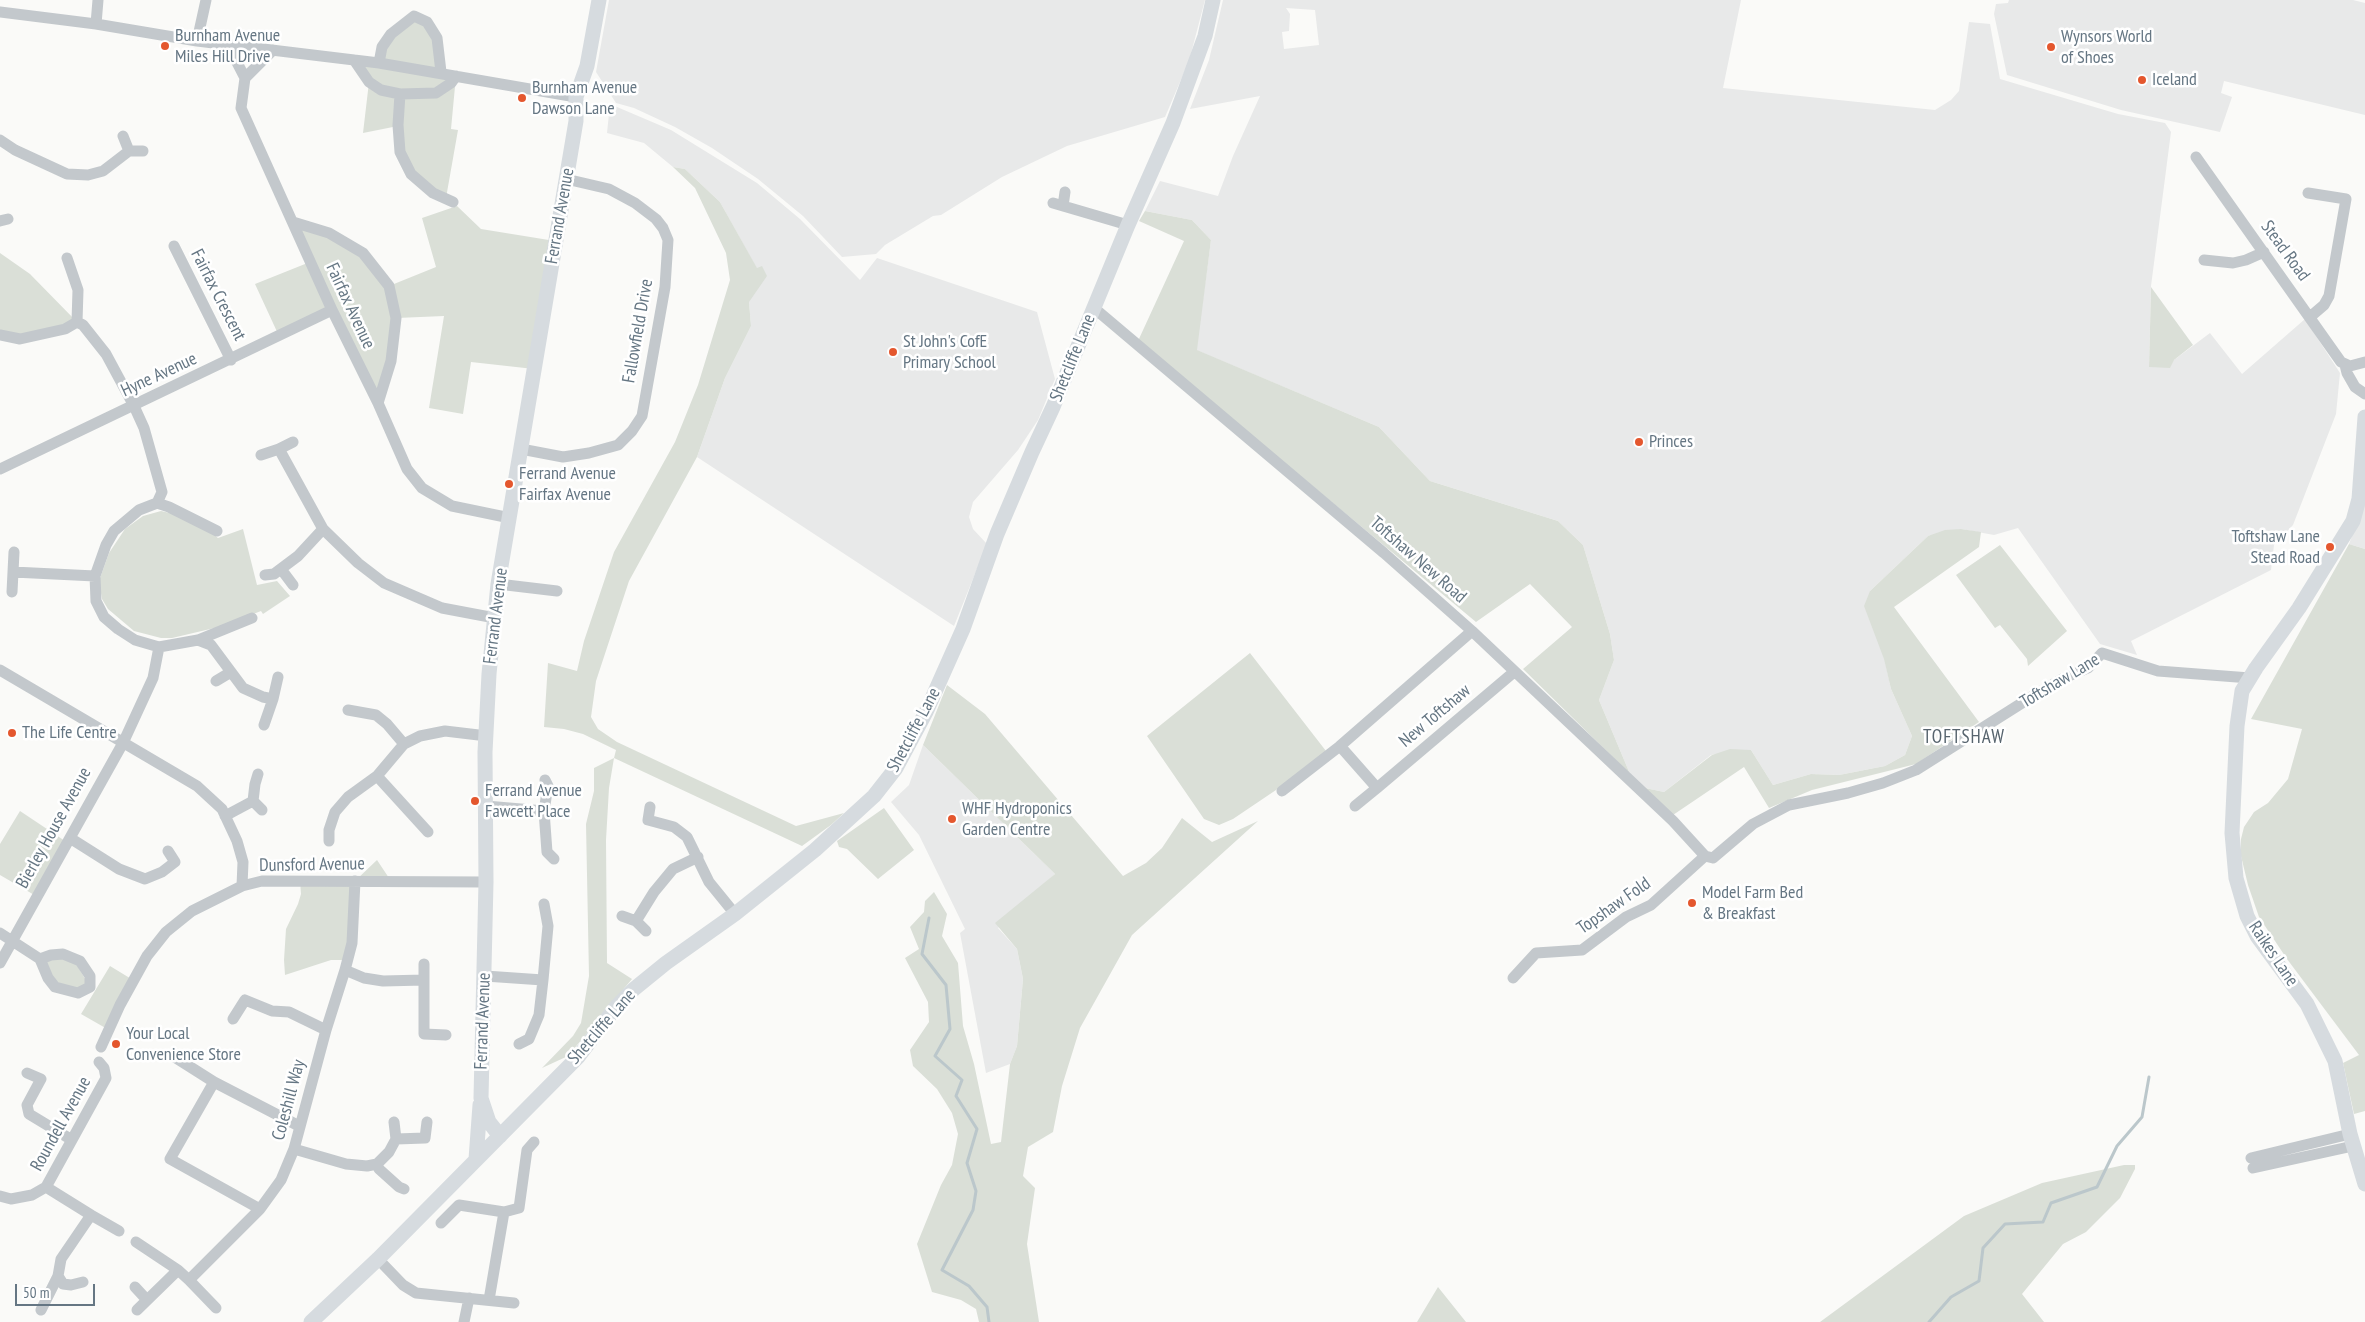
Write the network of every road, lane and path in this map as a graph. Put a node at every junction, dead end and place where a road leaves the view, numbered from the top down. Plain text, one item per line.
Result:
1 (98, 0) edge
2 (206, 0) edge
3 (599, 0) edge
4 (1213, 0) edge
5 (0, 14) edge
6 (96, 24) junction
7 (197, 41) junction
8 (228, 45) junction
9 (273, 50) junction
10 (354, 60) junction
11 (379, 63) junction
12 (441, 72) junction
13 (456, 76) junction
14 (246, 78) junction
15 (400, 94) junction
16 (576, 97) junction
17 (123, 136) dead end
18 (0, 140) edge
19 (144, 150) dead end
20 (129, 151) junction
21 (2196, 157) dead end
22 (566, 179) junction
23 (1065, 192) dead end
24 (2308, 194) dead end
25 (453, 202) dead end
26 (293, 222) junction
27 (1128, 225) junction
28 (174, 246) dead end
29 (2264, 252) junction
30 (66, 258) dead end
31 (2204, 260) dead end
32 (1094, 308) junction
33 (332, 310) junction
34 (2310, 317) junction
35 (77, 322) junction
36 (0, 335) edge
37 (232, 360) junction
38 (2365, 362) edge
39 (2345, 366) junction
40 (2365, 394) edge
41 (378, 403) junction
42 (134, 406) junction
43 (2365, 417) edge
44 (293, 442) dead end
45 (279, 449) junction
46 (521, 449) junction
47 (261, 455) dead end
48 (0, 469) edge
49 (156, 503) junction
50 (510, 518) junction
51 (324, 529) junction
52 (217, 531) dead end
53 (14, 552) dead end
54 (281, 569) junction
55 (13, 572) junction
56 (265, 575) dead end
57 (95, 576) junction
58 (498, 584) junction
59 (293, 585) dead end
60 (557, 591) dead end
61 (12, 592) dead end
62 (252, 618) dead end
63 (495, 618) junction
64 (1472, 631) junction
65 (198, 640) junction
66 (159, 647) junction
67 (0, 670) edge
68 (231, 672) junction
69 (1514, 672) junction
70 (278, 677) dead end
71 (2250, 678) junction
72 (216, 681) dead end
73 (273, 699) junction
74 (348, 710) dead end
75 (264, 725) dead end
76 (487, 736) junction
77 (123, 743) junction
78 (404, 744) junction
79 (1340, 746) junction
80 (258, 774) dead end
81 (377, 776) junction
82 (549, 782) dead end
83 (1377, 788) junction
84 (1282, 791) dead end
85 (253, 801) junction
86 (486, 806) junction
87 (1355, 806) dead end
88 (650, 807) dead end
89 (262, 810) dead end
90 (544, 811) junction
91 (226, 816) junction
92 (428, 832) dead end
93 (70, 838) junction
94 (329, 841) dead end
95 (168, 851) dead end
96 (1704, 856) junction
97 (547, 857) dead end
98 (698, 857) junction
99 (355, 881) junction
100 (486, 882) junction
101 (242, 886) junction
102 (544, 904) dead end
103 (735, 914) junction
104 (622, 916) dead end
105 (636, 921) junction
106 (646, 931) dead end
107 (0, 933) edge
108 (12, 941) junction
109 (40, 959) dead end
110 (0, 963) edge
111 (424, 964) dead end
112 (346, 970) junction
113 (485, 976) junction
114 (1513, 978) dead end
115 (424, 980) junction
116 (543, 980) junction
117 (247, 988) dead end
118 (245, 1000) junction
119 (233, 1020) dead end
120 (326, 1030) junction
121 (446, 1035) dead end
122 (527, 1043) dead end
123 (101, 1047) dead end
124 (173, 1056) dead end
125 (99, 1062) dead end
126 (28, 1073) dead end
127 (214, 1082) junction
128 (481, 1098) junction
129 (394, 1122) dead end
130 (426, 1122) dead end
131 (299, 1126) junction
132 (500, 1136) junction
133 (396, 1139) junction
134 (72, 1140) junction
135 (2352, 1140) junction
136 (534, 1142) dead end
137 (294, 1149) junction
138 (476, 1159) junction
139 (2252, 1163) dead end
140 (377, 1164) junction
141 (2365, 1184) edge
142 (46, 1187) junction
143 (401, 1190) dead end
144 (0, 1196) edge
145 (260, 1209) junction
146 (504, 1212) junction
147 (91, 1215) junction
148 (441, 1223) dead end
149 (118, 1231) dead end
150 (136, 1242) dead end
151 (378, 1259) junction
152 (178, 1270) junction
153 (58, 1276) junction
154 (190, 1280) junction
155 (83, 1282) dead end
156 (135, 1287) dead end
157 (468, 1298) junction
158 (147, 1300) junction
159 (489, 1300) junction
160 (514, 1303) dead end
161 (216, 1308) dead end
162 (41, 1310) dead end
163 (137, 1310) dead end
164 (311, 1322) edge
165 (464, 1322) edge

1 - 6 street
2 - 7 street
3 - 16 street, Ferrand Avenue
4 - 27 street, Shetcliffe Lane
5 - 6 street
6 - 7 street
7 - 8 street
8 - 9 street
8 - 14 street
9 - 10 street
9 - 14 street
10 - 11 street
10 - 15 street
11 - 12 street
11 - 12 street
12 - 13 street
13 - 15 street
13 - 16 street
14 - 26 street, Fairfax Avenue
15 - 25 street
16 - 22 street, Ferrand Avenue
17 - 20 street
18 - 20 street
19 - 20 street
21 - 29 street, Stead Road
22 - 46 street, Ferrand Avenue
22 - 46 street, Fallowfield Drive
23 - 27 street
24 - 34 street
26 - 33 street, Fairfax Avenue
26 - 41 street, Fairfax Avenue
27 - 32 street, Shetcliffe Lane
28 - 37 street, Fairfax Crescent
29 - 31 street
29 - 34 street, Stead Road
30 - 35 street
32 - 64 street, Toftshaw New Road
32 - 103 street, Shetcliffe Lane
33 - 37 street, Hyne Avenue
33 - 41 street, Fairfax Avenue
34 - 39 street, Stead Road
35 - 36 street
35 - 42 street
37 - 42 street, Hyne Avenue
38 - 39 street
39 - 40 street, Stead Road
41 - 50 street, Fairfax Avenue
42 - 48 street, Hyne Avenue
42 - 49 street
43 - 71 street
44 - 45 street
45 - 47 street
45 - 51 street
46 - 50 street, Ferrand Avenue
49 - 52 street
49 - 57 street
50 - 58 street, Ferrand Avenue
51 - 54 street
51 - 63 street
53 - 55 street
54 - 56 street
54 - 59 street
55 - 57 street
55 - 61 street
57 - 66 street
58 - 60 street
58 - 63 street, Ferrand Avenue
62 - 65 street
63 - 76 street, Ferrand Avenue
64 - 69 street, Toftshaw New Road
64 - 79 street
65 - 66 street
65 - 68 street
66 - 77 street, Bierley House Avenue
67 - 77 street
68 - 72 street
68 - 73 street
69 - 83 street, New Toftshaw
69 - 96 street, Toftshaw New Road
70 - 73 street
71 - 96 street, Toftshaw Lane
71 - 135 street, Raikes Lane
73 - 75 street
74 - 78 street
76 - 78 street
76 - 86 street, Ferrand Avenue
77 - 91 street
77 - 93 street, Bierley House Avenue
78 - 81 street
79 - 83 street
79 - 84 street
80 - 85 street
81 - 92 street
81 - 94 street
82 - 90 street
83 - 87 street, New Toftshaw
85 - 89 street
85 - 91 street
86 - 90 street
86 - 100 street, Ferrand Avenue
88 - 98 street
90 - 97 street
91 - 101 street
93 - 95 street
93 - 108 street, Bierley House Avenue
96 - 114 street, Topshaw Fold
98 - 103 street
98 - 105 street
99 - 100 street, Dunsford Avenue
99 - 101 street, Dunsford Avenue
99 - 112 street, Coleshill Way
100 - 113 street, Ferrand Avenue
101 - 123 street, Dunsford Avenue
102 - 116 street
103 - 132 street, Shetcliffe Lane
104 - 105 street
105 - 106 street
107 - 108 street
108 - 109 street
108 - 110 street, Bierley House Avenue
111 - 115 street
112 - 115 street
112 - 120 street, Coleshill Way
113 - 116 street
113 - 128 street, Ferrand Avenue
115 - 121 street
116 - 122 street
117 - 118 street
118 - 119 street
118 - 120 street
120 - 131 street, Coleshill Way
124 - 127 street
125 - 134 street, Roundell Avenue
126 - 134 street
127 - 131 street
127 - 145 street
128 - 132 street, Ferrand Avenue
128 - 138 street
129 - 133 street
130 - 133 street
131 - 137 street, Coleshill Way
132 - 138 street, Shetcliffe Lane
133 - 140 street
134 - 142 street, Roundell Avenue
135 - 139 street
135 - 141 street, Raikes Lane
136 - 146 street
137 - 140 street
137 - 145 street, Coleshill Way
138 - 151 street, Shetcliffe Lane
140 - 143 street
142 - 144 street, Roundell Avenue
142 - 147 street
145 - 154 street, Coleshill Way
146 - 148 street
146 - 159 street
147 - 149 street
147 - 153 street
150 - 152 street
151 - 157 street
151 - 164 street, Shetcliffe Lane
152 - 154 street
152 - 158 street
153 - 155 street
153 - 162 street
154 - 161 street
156 - 158 street
157 - 159 street
157 - 165 street
158 - 163 street
159 - 160 street

